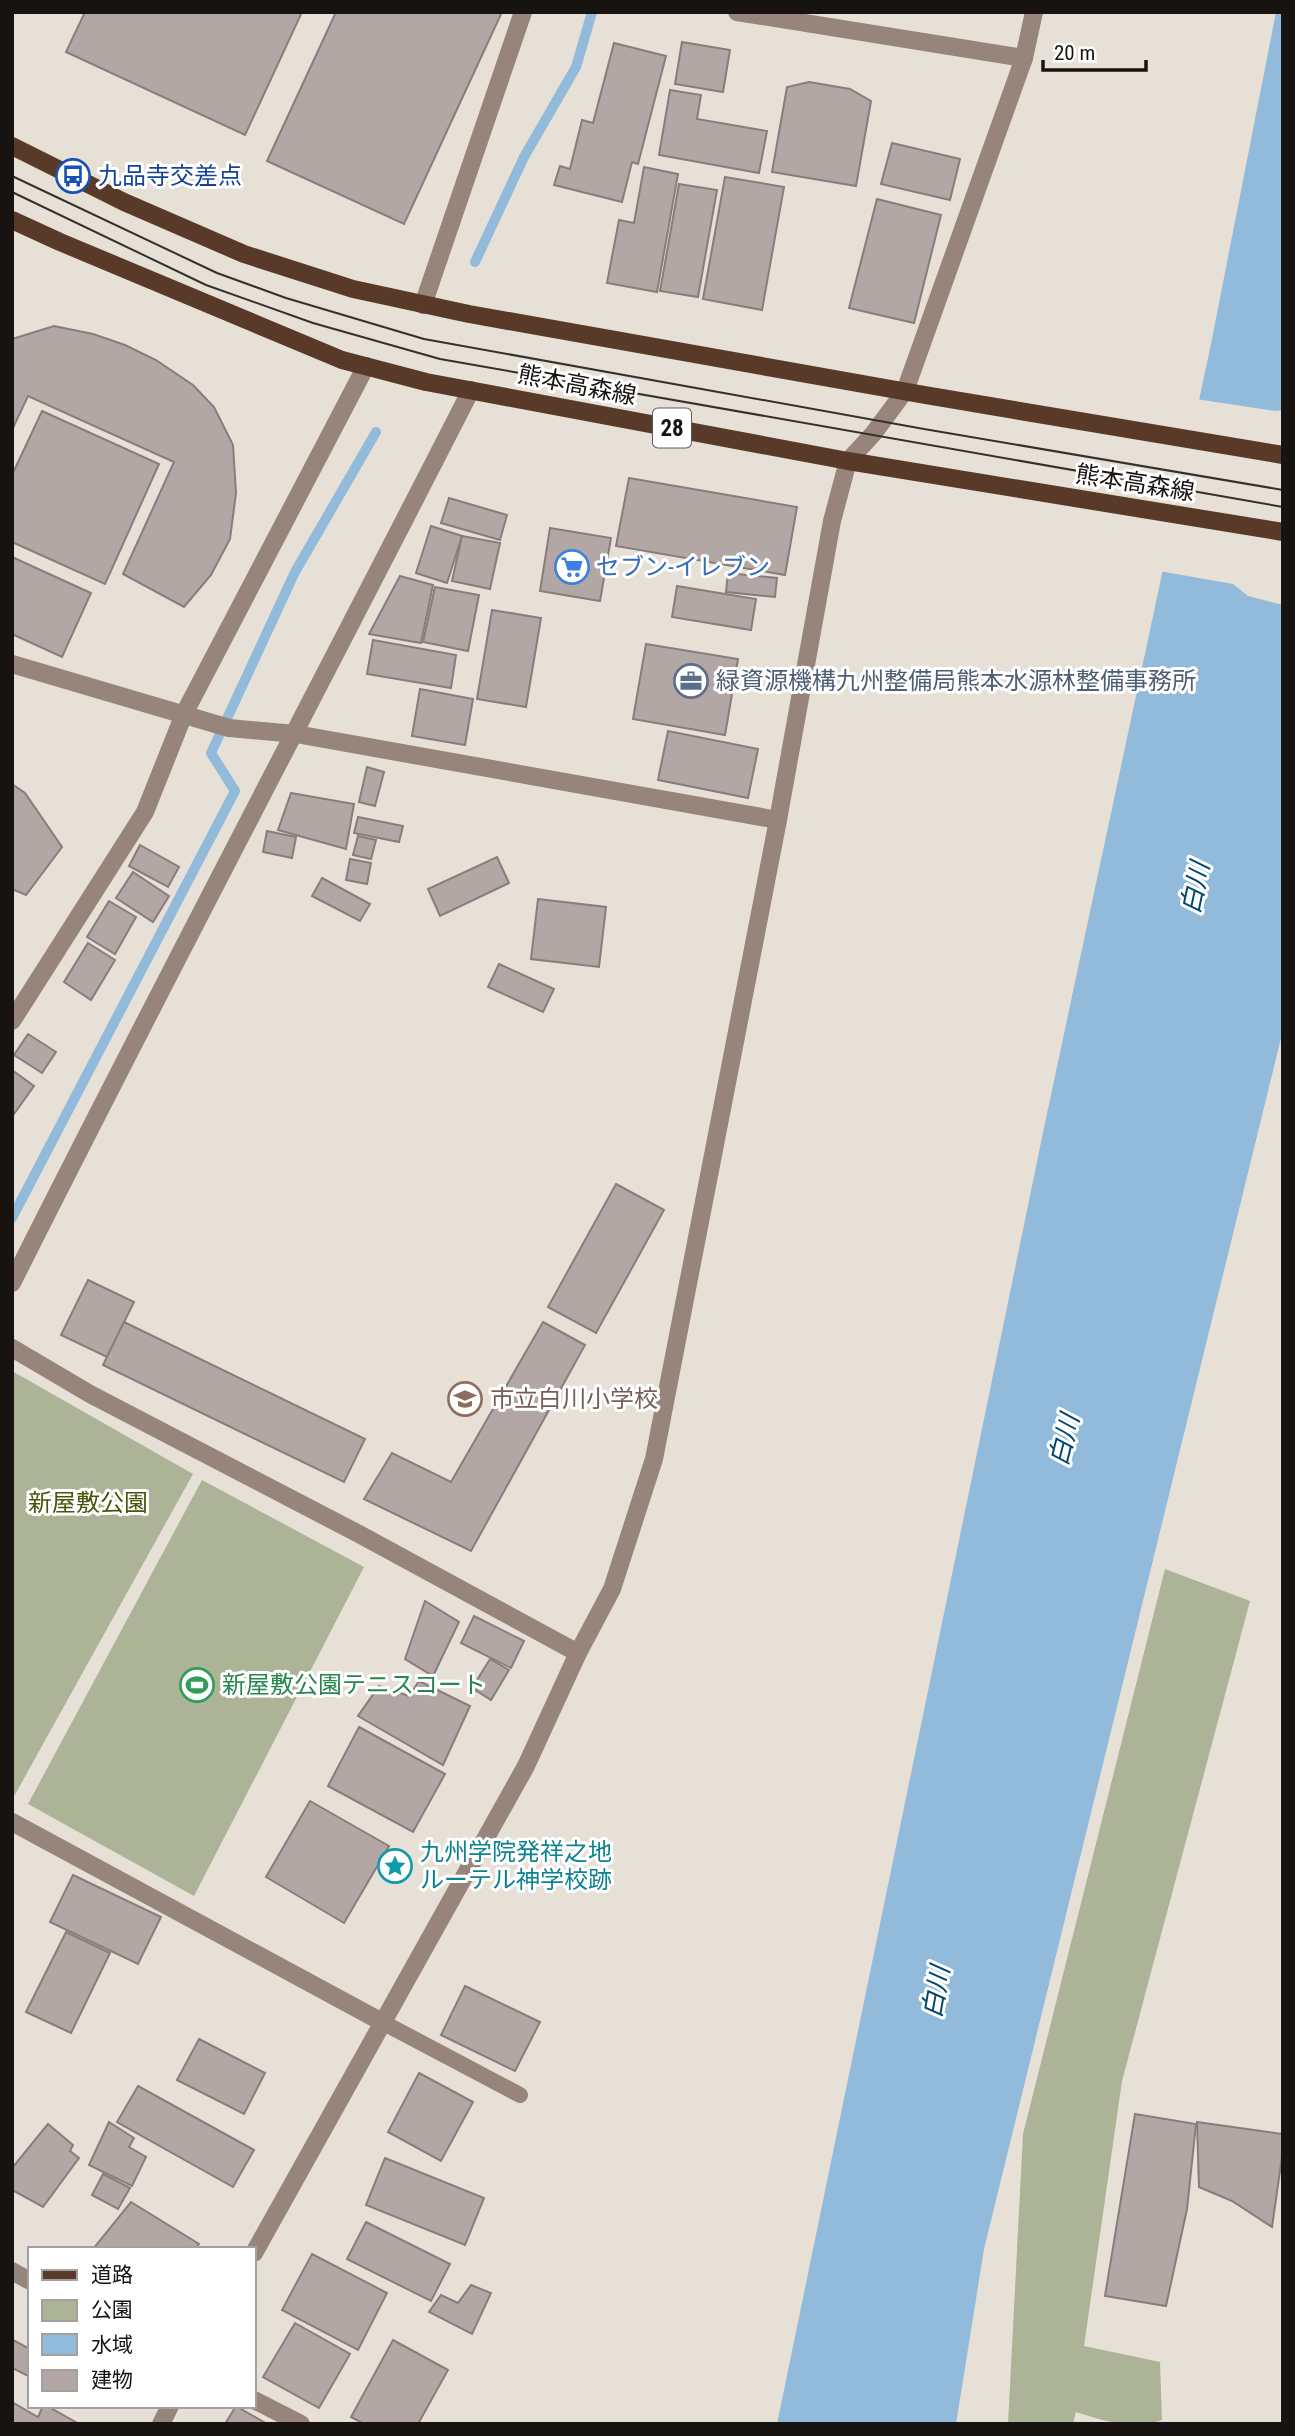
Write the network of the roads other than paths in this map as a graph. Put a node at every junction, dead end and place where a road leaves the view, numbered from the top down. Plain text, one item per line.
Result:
1 (523, 12) edge
2 (737, 12) edge
3 (1034, 12) edge
4 (1024, 58) junction
5 (12, 146) edge
6 (12, 220) edge
7 (427, 305) junction
8 (366, 366) junction
9 (471, 390) junction
10 (905, 391) junction
11 (1283, 455) edge
12 (848, 461) junction
13 (1283, 532) edge
14 (12, 664) edge
15 (192, 717) junction
16 (296, 733) junction
17 (778, 820) junction
18 (12, 1021) edge
19 (12, 1283) edge
20 (12, 1348) edge
21 (578, 1653) junction
22 (12, 1822) edge
23 (382, 2022) junction
24 (520, 2095) dead end
25 (256, 2249) edge
26 (12, 2271) edge
27 (28, 2280) edge
28 (256, 2401) edge
29 (169, 2408) edge
30 (160, 2424) edge
31 (302, 2424) edge

1 - 7 street
2 - 4 street
3 - 4 street
4 - 10 street
5 - 7 main road, 熊本高森線
6 - 8 main road, 熊本高森線 / 28
7 - 10 main road, 熊本高森線
8 - 9 main road, 熊本高森線 / 28
8 - 15 street
9 - 12 main road, 熊本高森線 / 28
9 - 16 street
10 - 11 main road, 熊本高森線
10 - 12 street
12 - 13 main road, 熊本高森線 / 28
12 - 17 street
14 - 15 street
15 - 16 street
15 - 18 street
16 - 17 street
16 - 19 street
17 - 21 street
20 - 21 street
21 - 23 street
22 - 23 street
23 - 24 lane
23 - 25 street
26 - 27 street
28 - 31 street
29 - 30 street

